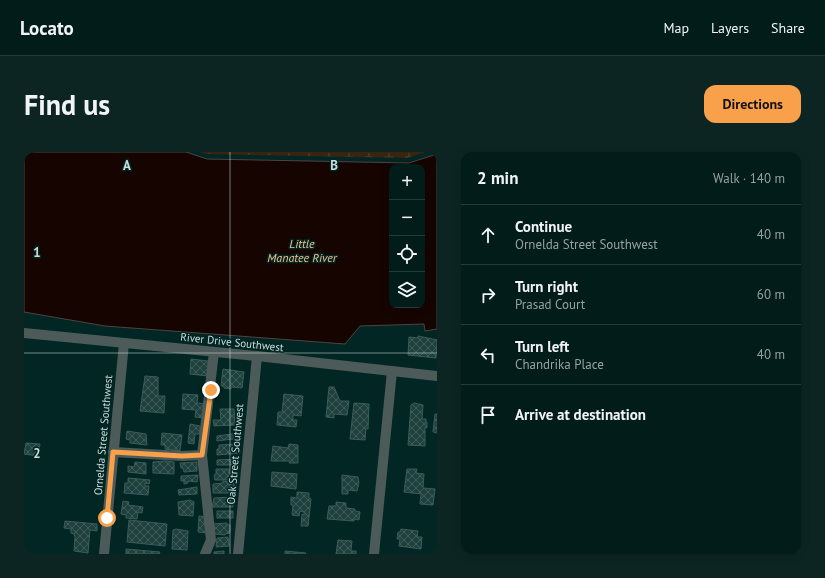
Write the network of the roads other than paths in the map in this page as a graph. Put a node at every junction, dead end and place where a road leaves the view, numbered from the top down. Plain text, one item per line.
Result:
1 (24, 333) edge
2 (124, 343) junction
3 (214, 352) junction
4 (257, 356) junction
5 (392, 371) junction
6 (437, 376) edge
7 (113, 452) junction
8 (202, 455) junction
9 (104, 554) edge
10 (205, 554) edge
11 (238, 554) edge
12 (374, 554) edge

1 - 2 street, River Drive Southwest
2 - 3 street, River Drive Southwest
2 - 7 street, Ornelda Street Southwest
3 - 4 street, River Drive Southwest
3 - 8 street
4 - 5 street, River Drive Southwest
4 - 11 street, Oak Street Southwest
5 - 6 street, River Drive Southwest
5 - 12 street
7 - 8 street
7 - 9 street, Ornelda Street Southwest
8 - 10 street

